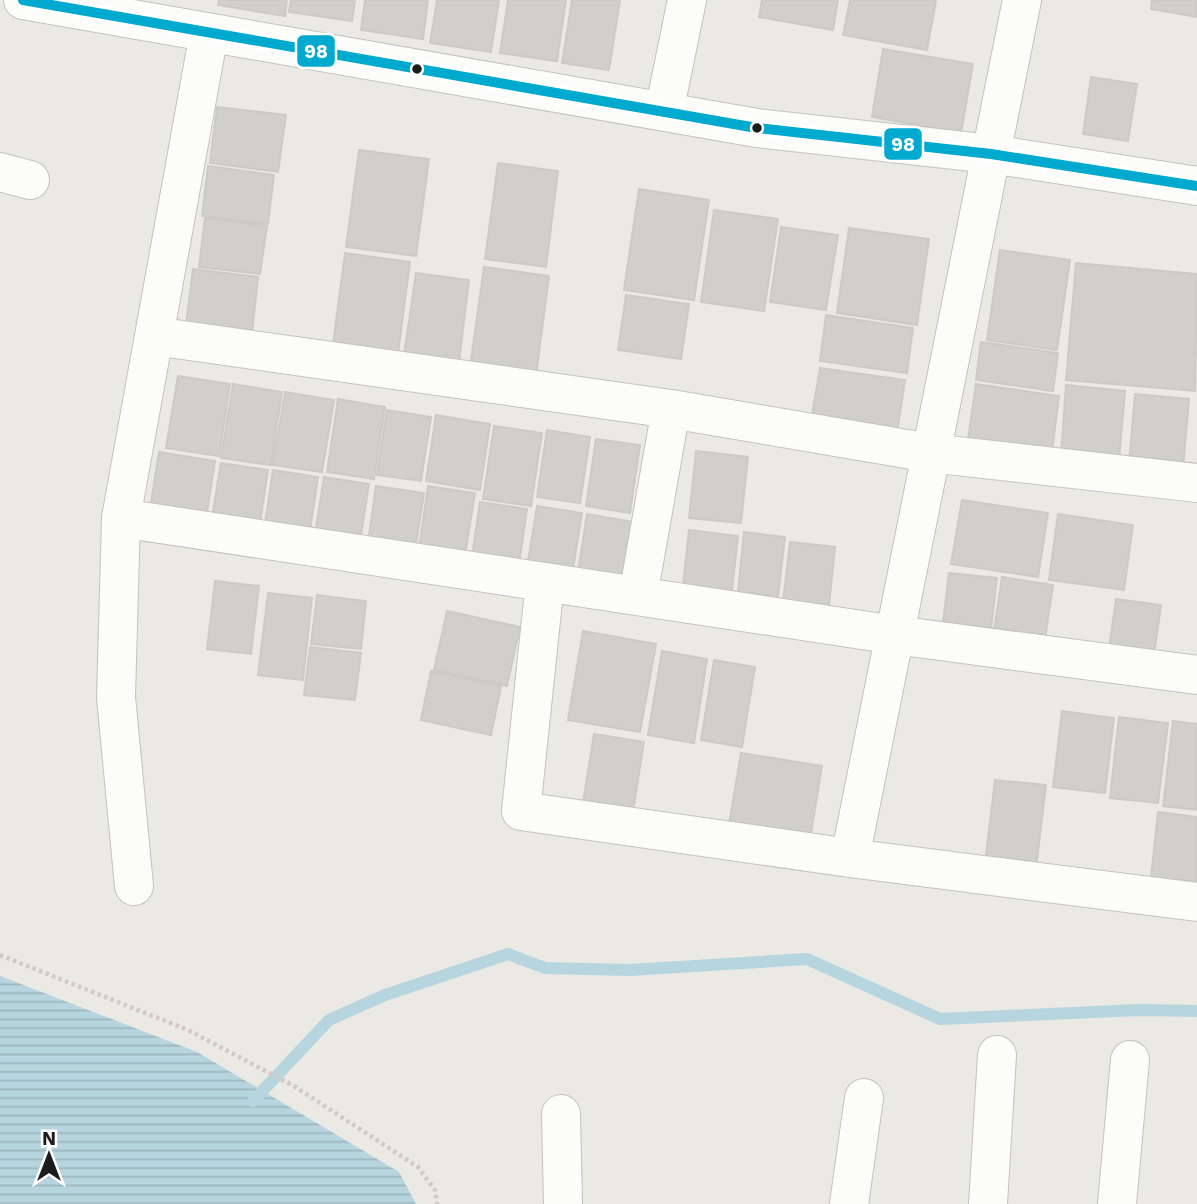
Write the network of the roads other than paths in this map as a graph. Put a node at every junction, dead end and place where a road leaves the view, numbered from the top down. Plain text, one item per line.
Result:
1 (23, 0) edge
2 (687, 0) edge
3 (1022, 0) edge
4 (209, 33) junction
5 (664, 112) junction
6 (991, 153) junction
7 (1197, 186) edge
8 (155, 336) junction
9 (671, 409) junction
10 (930, 453) junction
11 (1197, 483) edge
12 (121, 518) junction
13 (545, 582) junction
14 (638, 596) junction
15 (895, 635) junction
16 (1197, 675) edge
17 (850, 858) junction
18 (134, 886) dead end
19 (1197, 902) edge
20 (997, 1055) dead end
21 (1130, 1060) dead end
22 (864, 1098) dead end
23 (561, 1114) dead end
24 (563, 1204) edge
25 (849, 1204) edge
26 (988, 1204) edge
27 (1116, 1204) edge

1 - 4 street
2 - 5 street
3 - 6 street
4 - 5 street
4 - 8 street
5 - 6 street
6 - 7 street
6 - 10 street
8 - 9 street
8 - 12 street
9 - 10 street
9 - 14 street
10 - 11 street
10 - 15 street
12 - 13 street
12 - 18 street
13 - 14 street
13 - 17 street
14 - 15 street
15 - 16 street
15 - 17 street
17 - 19 street
20 - 26 street
21 - 27 street
22 - 25 street
23 - 24 street

